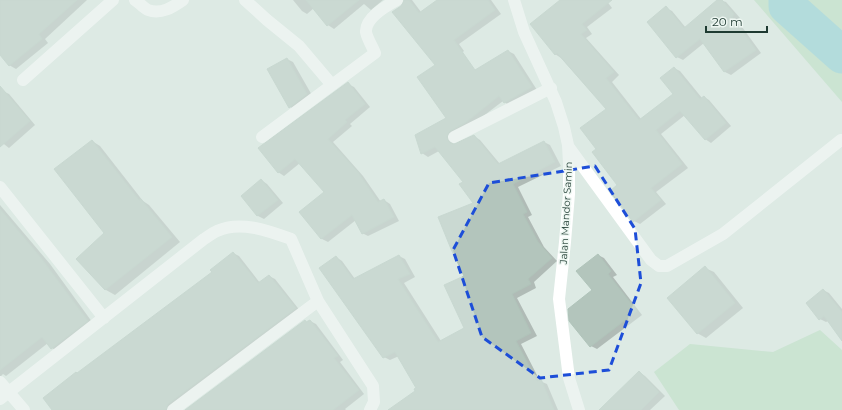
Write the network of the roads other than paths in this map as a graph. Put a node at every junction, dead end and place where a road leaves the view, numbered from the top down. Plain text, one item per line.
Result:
1 (113, 0) edge
2 (135, 0) edge
3 (183, 0) edge
4 (245, 0) edge
5 (397, 0) edge
6 (516, 1) edge
7 (23, 80) dead end
8 (332, 85) junction
9 (551, 88) junction
10 (262, 137) dead end
11 (454, 137) dead end
12 (841, 140) dead end
13 (568, 145) junction
14 (0, 187) edge
15 (318, 301) junction
16 (104, 318) junction
17 (0, 382) edge
18 (4, 396) edge
19 (24, 410) edge
20 (173, 410) edge
21 (370, 410) edge
22 (579, 410) edge

1 - 7 street
2 - 3 street
4 - 8 street
5 - 8 street
6 - 9 street, Jalan Mandor Samin
8 - 10 street
9 - 11 street
9 - 13 street, Jalan Mandor Samin
12 - 13 street
13 - 22 street, Jalan Mandor Samin
14 - 16 street
15 - 16 street
15 - 20 street
15 - 21 street
16 - 18 street
17 - 18 street
18 - 19 street

